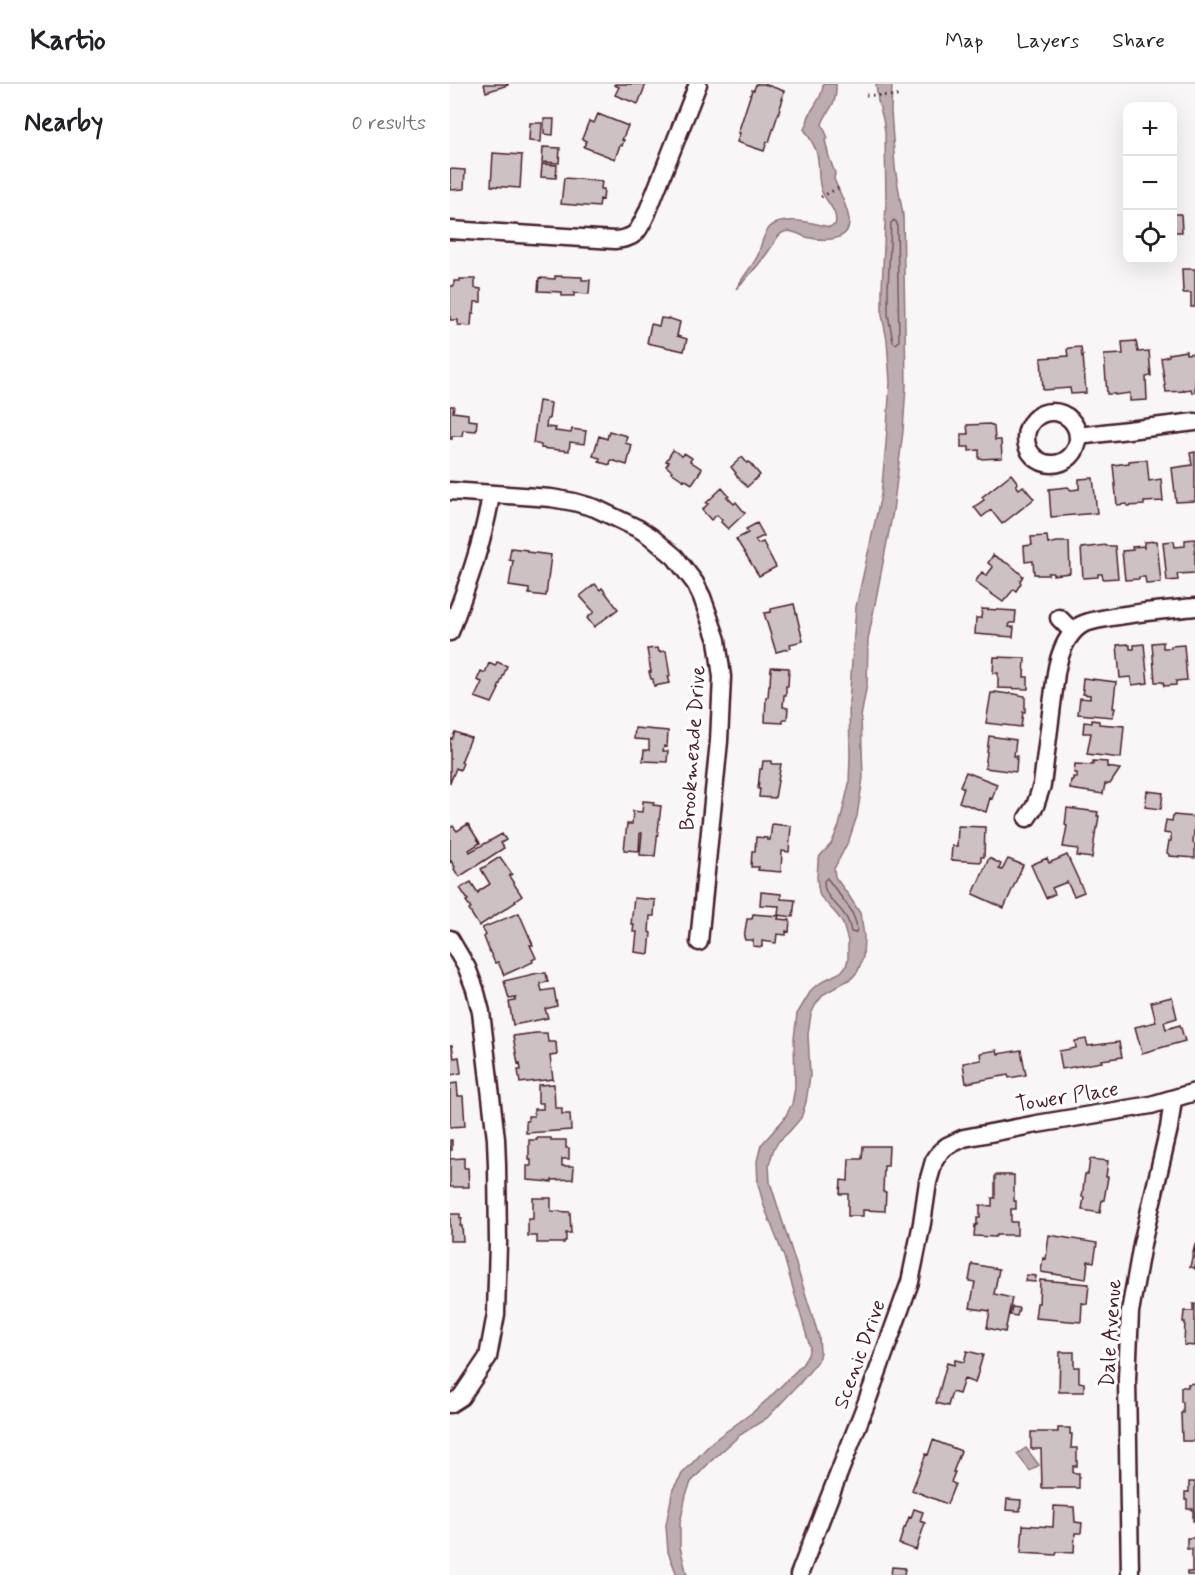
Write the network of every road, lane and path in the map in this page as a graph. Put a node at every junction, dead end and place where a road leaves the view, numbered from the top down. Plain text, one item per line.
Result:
1 (698, 84) edge
2 (866, 95) dead end
3 (899, 96) dead end
4 (840, 186) dead end
5 (821, 197) dead end
6 (450, 230) edge
7 (1195, 422) edge
8 (1078, 436) dead end
9 (450, 491) edge
10 (491, 495) junction
11 (1195, 607) edge
12 (1059, 618) dead end
13 (450, 632) edge
14 (1073, 632) junction
15 (1027, 818) dead end
16 (450, 939) edge
17 (699, 942) dead end
18 (1195, 1092) edge
19 (1173, 1099) junction
20 (947, 1146) joint
21 (450, 1404) edge
22 (799, 1575) edge
23 (1130, 1575) edge

1 - 6 street
2 - 3 path
4 - 5 path
7 - 8 street
9 - 10 street, Brookmeade Drive
10 - 13 street
10 - 17 street, Brookmeade Drive
11 - 14 street
12 - 14 street
14 - 15 street
16 - 21 street
18 - 19 street, Tower Place
19 - 20 street, Tower Place
19 - 23 street, Dale Avenue
20 - 22 street, Scenic Drive

